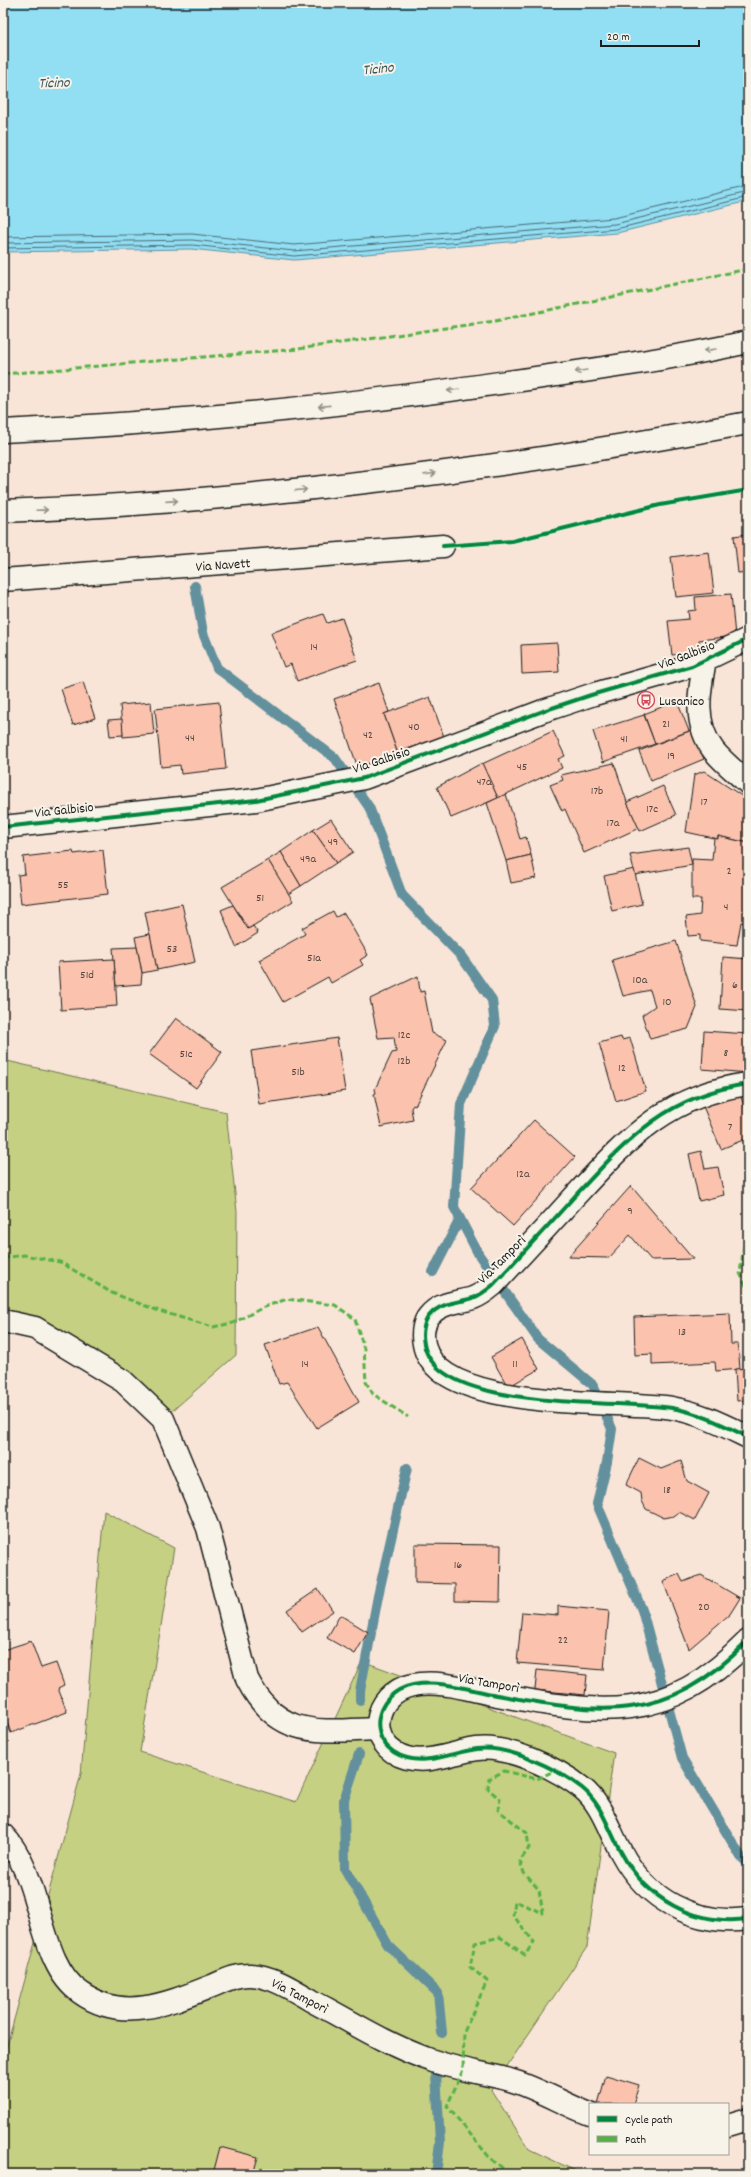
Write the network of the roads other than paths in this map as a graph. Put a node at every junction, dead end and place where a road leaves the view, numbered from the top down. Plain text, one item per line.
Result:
1 (748, 342) edge
2 (748, 424) edge
3 (3, 431) edge
4 (3, 511) edge
5 (443, 546) road end
6 (3, 580) edge
7 (748, 639) edge
8 (705, 660) junction
9 (748, 783) edge
10 (3, 827) edge
11 (748, 1084) edge
12 (3, 1321) edge
13 (748, 1437) edge
14 (748, 1641) edge
15 (378, 1729) junction
16 (3, 1835) edge
17 (748, 1919) edge
18 (589, 2114) edge
19 (748, 2119) edge
20 (729, 2125) edge

1 -> 3 main road
4 -> 2 main road
5 - 6 main road, Via Navett
7 - 8 main road, Via Galbisio
8 - 9 main road
8 - 10 main road, Via Galbisio
11 - 13 main road, Via Tamporì
12 - 15 main road
14 - 15 main road, Via Tamporì
15 - 17 main road
16 - 18 main road, Via Tamporì
19 - 20 main road

